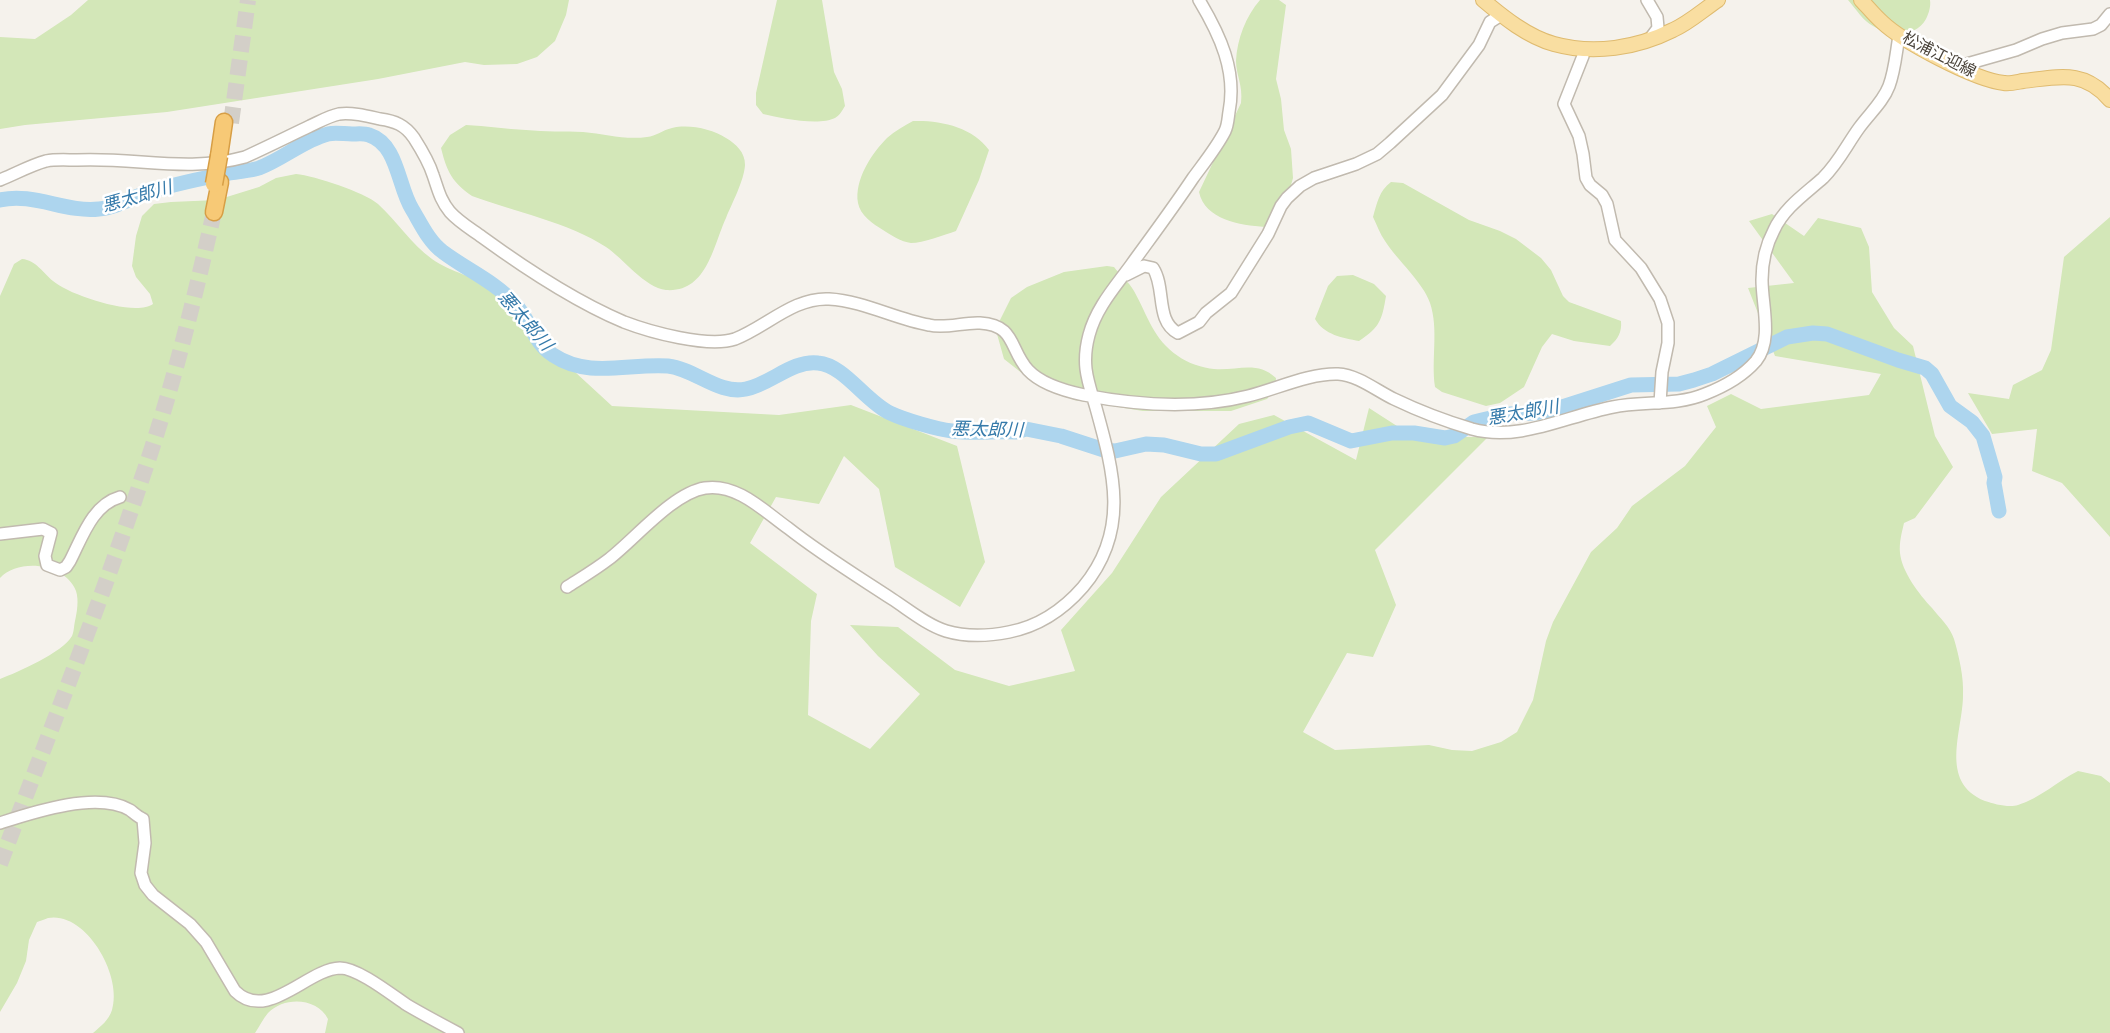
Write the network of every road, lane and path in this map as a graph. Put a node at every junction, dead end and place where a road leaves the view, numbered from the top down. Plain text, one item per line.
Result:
1 (1199, 0) edge
2 (1483, 0) edge
3 (1647, 0) edge
4 (1718, 0) edge
5 (1861, 0) edge
6 (2110, 14) edge
7 (1501, 15) junction
8 (1899, 36) junction
9 (1648, 42) junction
10 (1582, 49) junction
11 (1956, 67) junction
12 (2110, 100) edge
13 (227, 122) tunnel mouth
14 (0, 180) edge
15 (211, 211) tunnel mouth
16 (1123, 276) junction
17 (1092, 396) junction
18 (1660, 403) junction
19 (120, 497) dead end
20 (0, 534) edge
21 (567, 587) dead end
22 (0, 823) edge
23 (458, 1033) edge

1 - 16 street
2 - 7 main road
3 - 9 street
4 - 9 main road
5 - 8 main road, 松浦江迎線
6 - 11 street
7 - 10 main road
7 - 16 street
8 - 11 main road, 松浦江迎線
8 - 18 street
9 - 10 main road
10 - 18 street
11 - 12 main road, 松浦江迎線
13 - 15 highway, bridge
14 - 17 street
16 - 17 street
17 - 18 street
17 - 21 street
19 - 20 street
22 - 23 street

